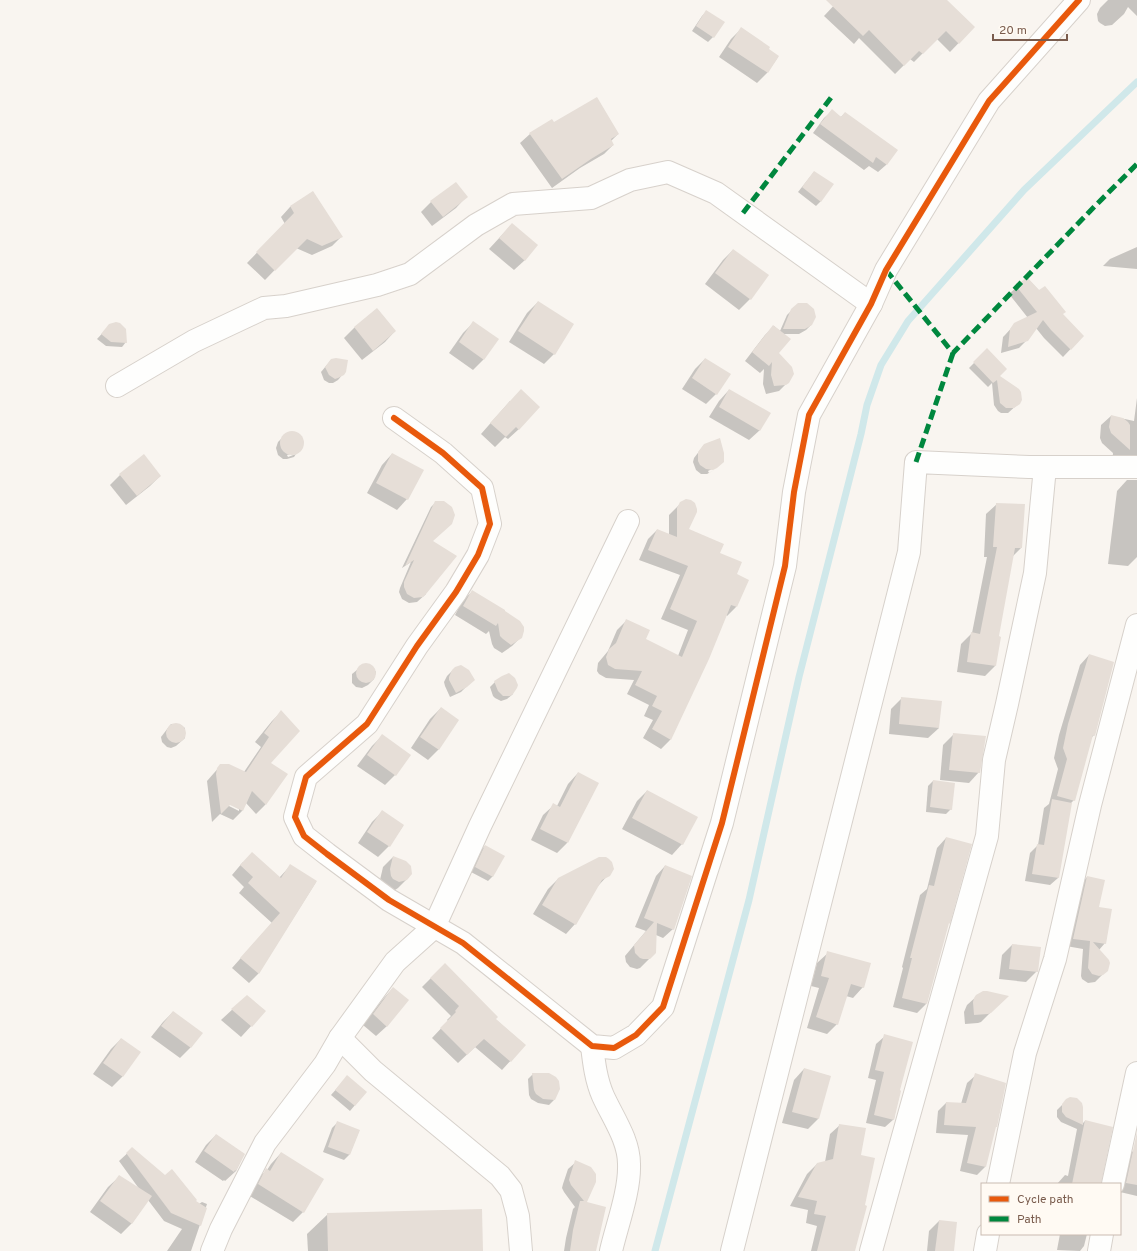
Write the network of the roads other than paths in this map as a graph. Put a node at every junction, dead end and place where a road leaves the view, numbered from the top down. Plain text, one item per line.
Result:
1 (1079, 0) edge
2 (871, 304) junction
3 (117, 386) dead end
4 (394, 418) dead end
5 (1045, 467) junction
6 (1137, 467) edge
7 (628, 521) dead end
8 (1137, 625) edge
9 (434, 927) junction
10 (340, 1038) junction
11 (592, 1046) junction
12 (1137, 1073) edge
13 (998, 1183) edge
14 (1113, 1183) edge
15 (988, 1235) edge
16 (1102, 1235) edge
17 (212, 1251) edge
18 (521, 1251) edge
19 (611, 1251) edge
20 (732, 1251) edge
21 (871, 1251) edge
22 (984, 1251) edge
23 (1098, 1251) edge

1 - 2 street
2 - 3 street
2 - 11 street
4 - 9 street
5 - 6 street
5 - 20 street
5 - 21 street
7 - 9 street
8 - 13 street
9 - 10 street
9 - 11 street
10 - 17 street
10 - 18 street
11 - 19 street
12 - 14 street
15 - 22 street
16 - 23 street

